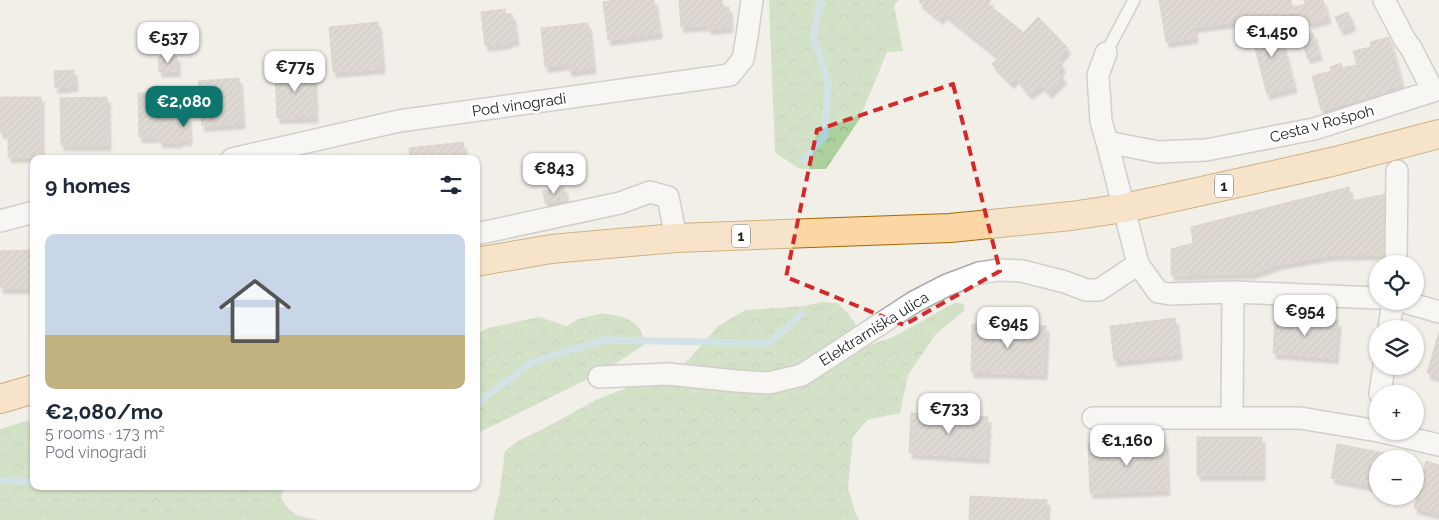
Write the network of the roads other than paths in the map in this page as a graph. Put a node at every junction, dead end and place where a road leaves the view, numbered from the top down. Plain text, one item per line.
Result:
1 (752, 0) edge
2 (1134, 0) edge
3 (1384, 0) edge
4 (1106, 53) joint
5 (1436, 90) edge
6 (1439, 134) edge
7 (1107, 142) junction
8 (250, 155) edge
9 (1397, 171) dead end
10 (1124, 208) junction
11 (30, 213) edge
12 (0, 221) edge
13 (480, 233) edge
14 (676, 238) junction
15 (1396, 255) edge
16 (480, 261) edge
17 (1138, 264) junction
18 (1233, 292) junction
19 (1369, 298) edge
20 (1424, 308) edge
21 (1439, 312) edge
22 (599, 377) dead end
23 (30, 390) edge
24 (0, 399) edge
25 (1093, 418) dead end
26 (1232, 418) junction
27 (1369, 426) edge
28 (1422, 440) edge
29 (1439, 445) edge

1 - 8 street, Pod vinogradi
2 - 4 lane
3 - 5 street, Cesta v Rošpoh
4 - 7 street
5 - 7 street, Cesta v Rošpoh
6 - 10 main road, 1
7 - 10 street
9 - 15 street
10 - 14 main road, 1
10 - 17 street
11 - 12 street
13 - 14 street
14 - 16 main road, 1
17 - 18 street
17 - 22 street, Elektrarniška ulica
18 - 19 street
18 - 26 street
20 - 21 street
23 - 24 main road
25 - 26 street
26 - 27 street
28 - 29 street

